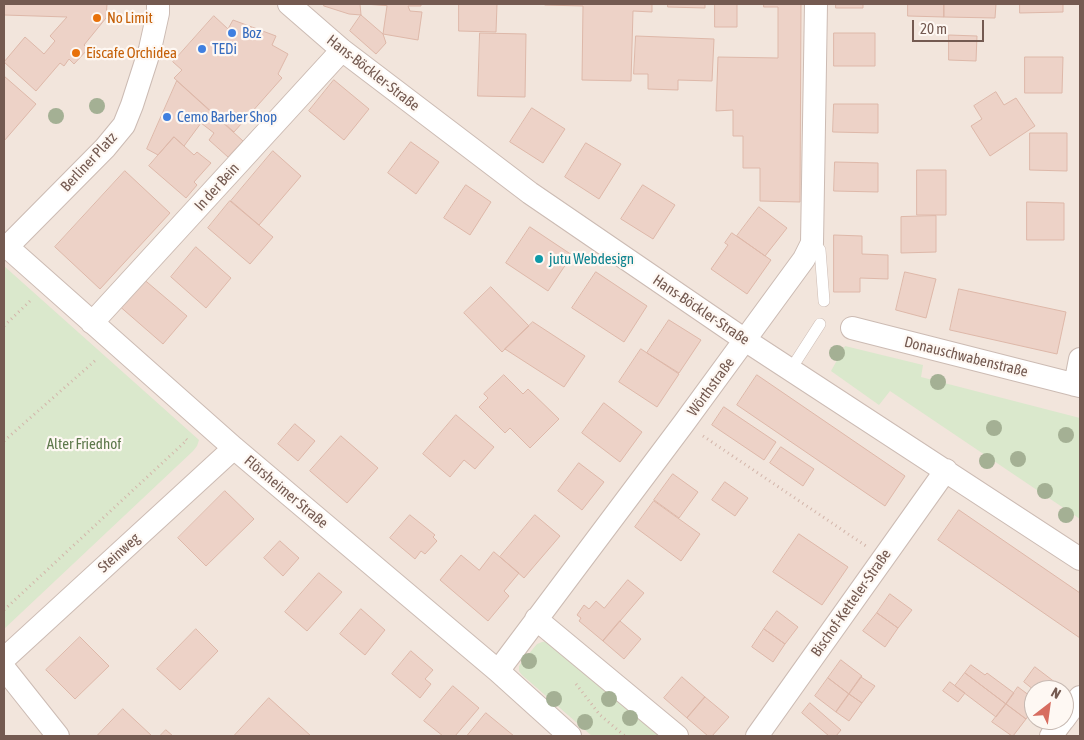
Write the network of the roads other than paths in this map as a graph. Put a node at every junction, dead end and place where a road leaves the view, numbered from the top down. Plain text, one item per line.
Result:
1 (158, 4) edge
2 (289, 4) edge
3 (816, 4) edge
4 (342, 50) junction
5 (812, 243) junction
6 (5, 246) edge
7 (824, 301) dead end
8 (92, 323) junction
9 (820, 324) dead end
10 (852, 328) dead end
11 (745, 340) junction
12 (1080, 359) edge
13 (790, 369) junction
14 (1078, 385) edge
15 (234, 448) junction
16 (946, 470) junction
17 (1080, 559) edge
18 (536, 619) junction
19 (4, 659) edge
20 (4, 668) edge
21 (498, 671) junction
22 (58, 736) edge
23 (570, 736) edge
24 (677, 736) edge
25 (757, 736) edge

1 - 6 street, Berliner Platz
2 - 4 street, Hans-Böckler-Straße
3 - 5 street, Wörthstraße
4 - 8 street, In der Bein
4 - 11 street, Hans-Böckler-Straße
5 - 7 lane
5 - 11 street, Wörthstraße
6 - 8 street, Flörsheimer Straße
8 - 15 street, Flörsheimer Straße
9 - 13 lane
10 - 14 street, Donauschwabenstraße
11 - 13 street, Hans-Böckler-Straße
11 - 18 street, Wörthstraße
12 - 14 street
13 - 16 street, Hans-Böckler-Straße
15 - 19 street, Steinweg
15 - 21 street, Flörsheimer Straße
16 - 17 street, Hans-Böckler-Straße
16 - 25 street, Bischof-Ketteler-Straße
18 - 21 street, Wörthstraße
18 - 24 street
20 - 22 street
21 - 23 street, Flörsheimer Straße

